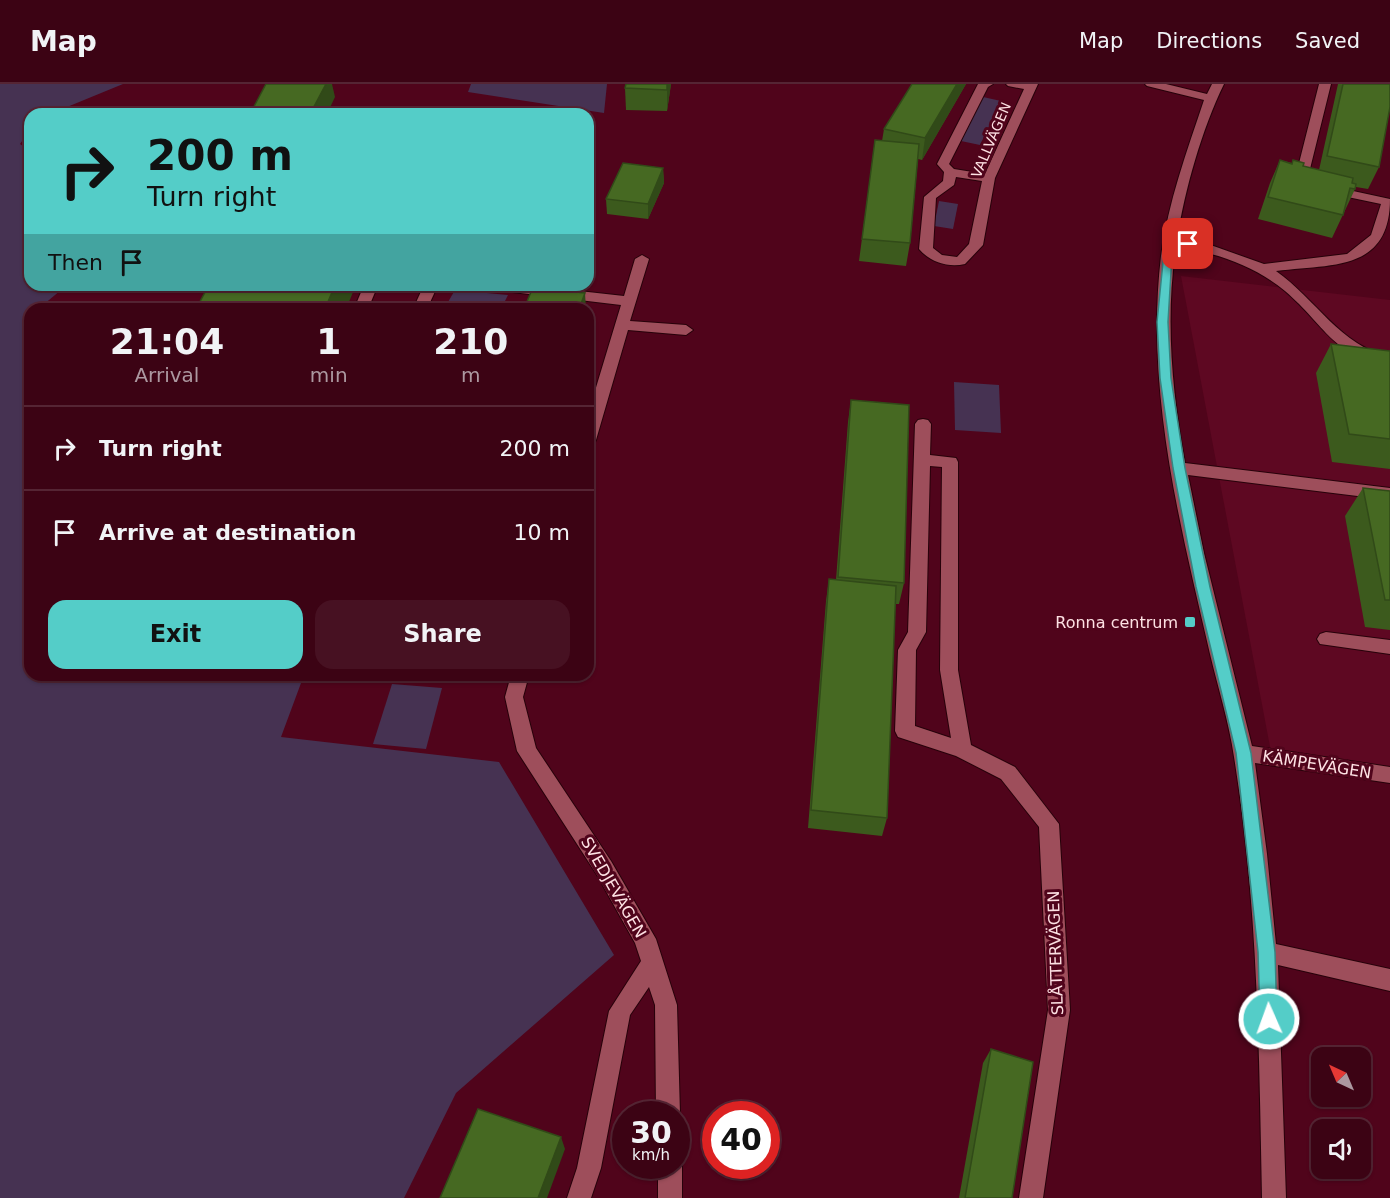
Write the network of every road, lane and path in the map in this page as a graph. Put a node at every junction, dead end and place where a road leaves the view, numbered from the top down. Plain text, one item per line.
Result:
1 (987, 84) edge
2 (1012, 84) edge
3 (1151, 84) edge
4 (1325, 84) edge
5 (1031, 85) edge
6 (1215, 91) edge
7 (950, 172) junction
8 (989, 178) junction
9 (1389, 201) edge
10 (1170, 242) junction
11 (642, 259) dead end
12 (1263, 268) junction
13 (540, 291) edge
14 (629, 301) junction
15 (622, 325) junction
16 (686, 330) dead end
17 (1390, 362) edge
18 (594, 420) edge
19 (923, 424) dead end
20 (922, 460) junction
21 (1179, 468) junction
22 (1390, 494) edge
23 (1326, 639) dead end
24 (1390, 647) edge
25 (518, 681) edge
26 (951, 747) junction
27 (1243, 753) junction
28 (1390, 775) edge
29 (1266, 952) junction
30 (653, 963) junction
31 (1390, 980) edge
32 (669, 1101) edge
33 (670, 1179) edge
34 (579, 1198) edge
35 (670, 1198) edge
36 (1031, 1198) edge
37 (1274, 1198) edge

1 - 7 street
2 - 5 street
3 - 6 street
4 - 9 street
5 - 8 street, VALLVÄGEN
6 - 10 street
7 - 8 street
7 - 8 street, VALLVÄGEN
9 - 12 street
10 - 12 street
10 - 21 street
11 - 14 street
12 - 17 street
13 - 14 street
14 - 15 street
15 - 16 street
15 - 18 street
19 - 20 street
20 - 26 street
20 - 26 street, SLÅTTERVÄGEN
21 - 22 street
21 - 27 street
23 - 24 street
25 - 30 street, SVEDJEVÄGEN
26 - 36 street, SLÅTTERVÄGEN
27 - 28 street, KÄMPEVÄGEN
27 - 29 street
29 - 31 street
29 - 37 street
30 - 32 street, SVEDJEVÄGEN
30 - 34 street
33 - 35 street

